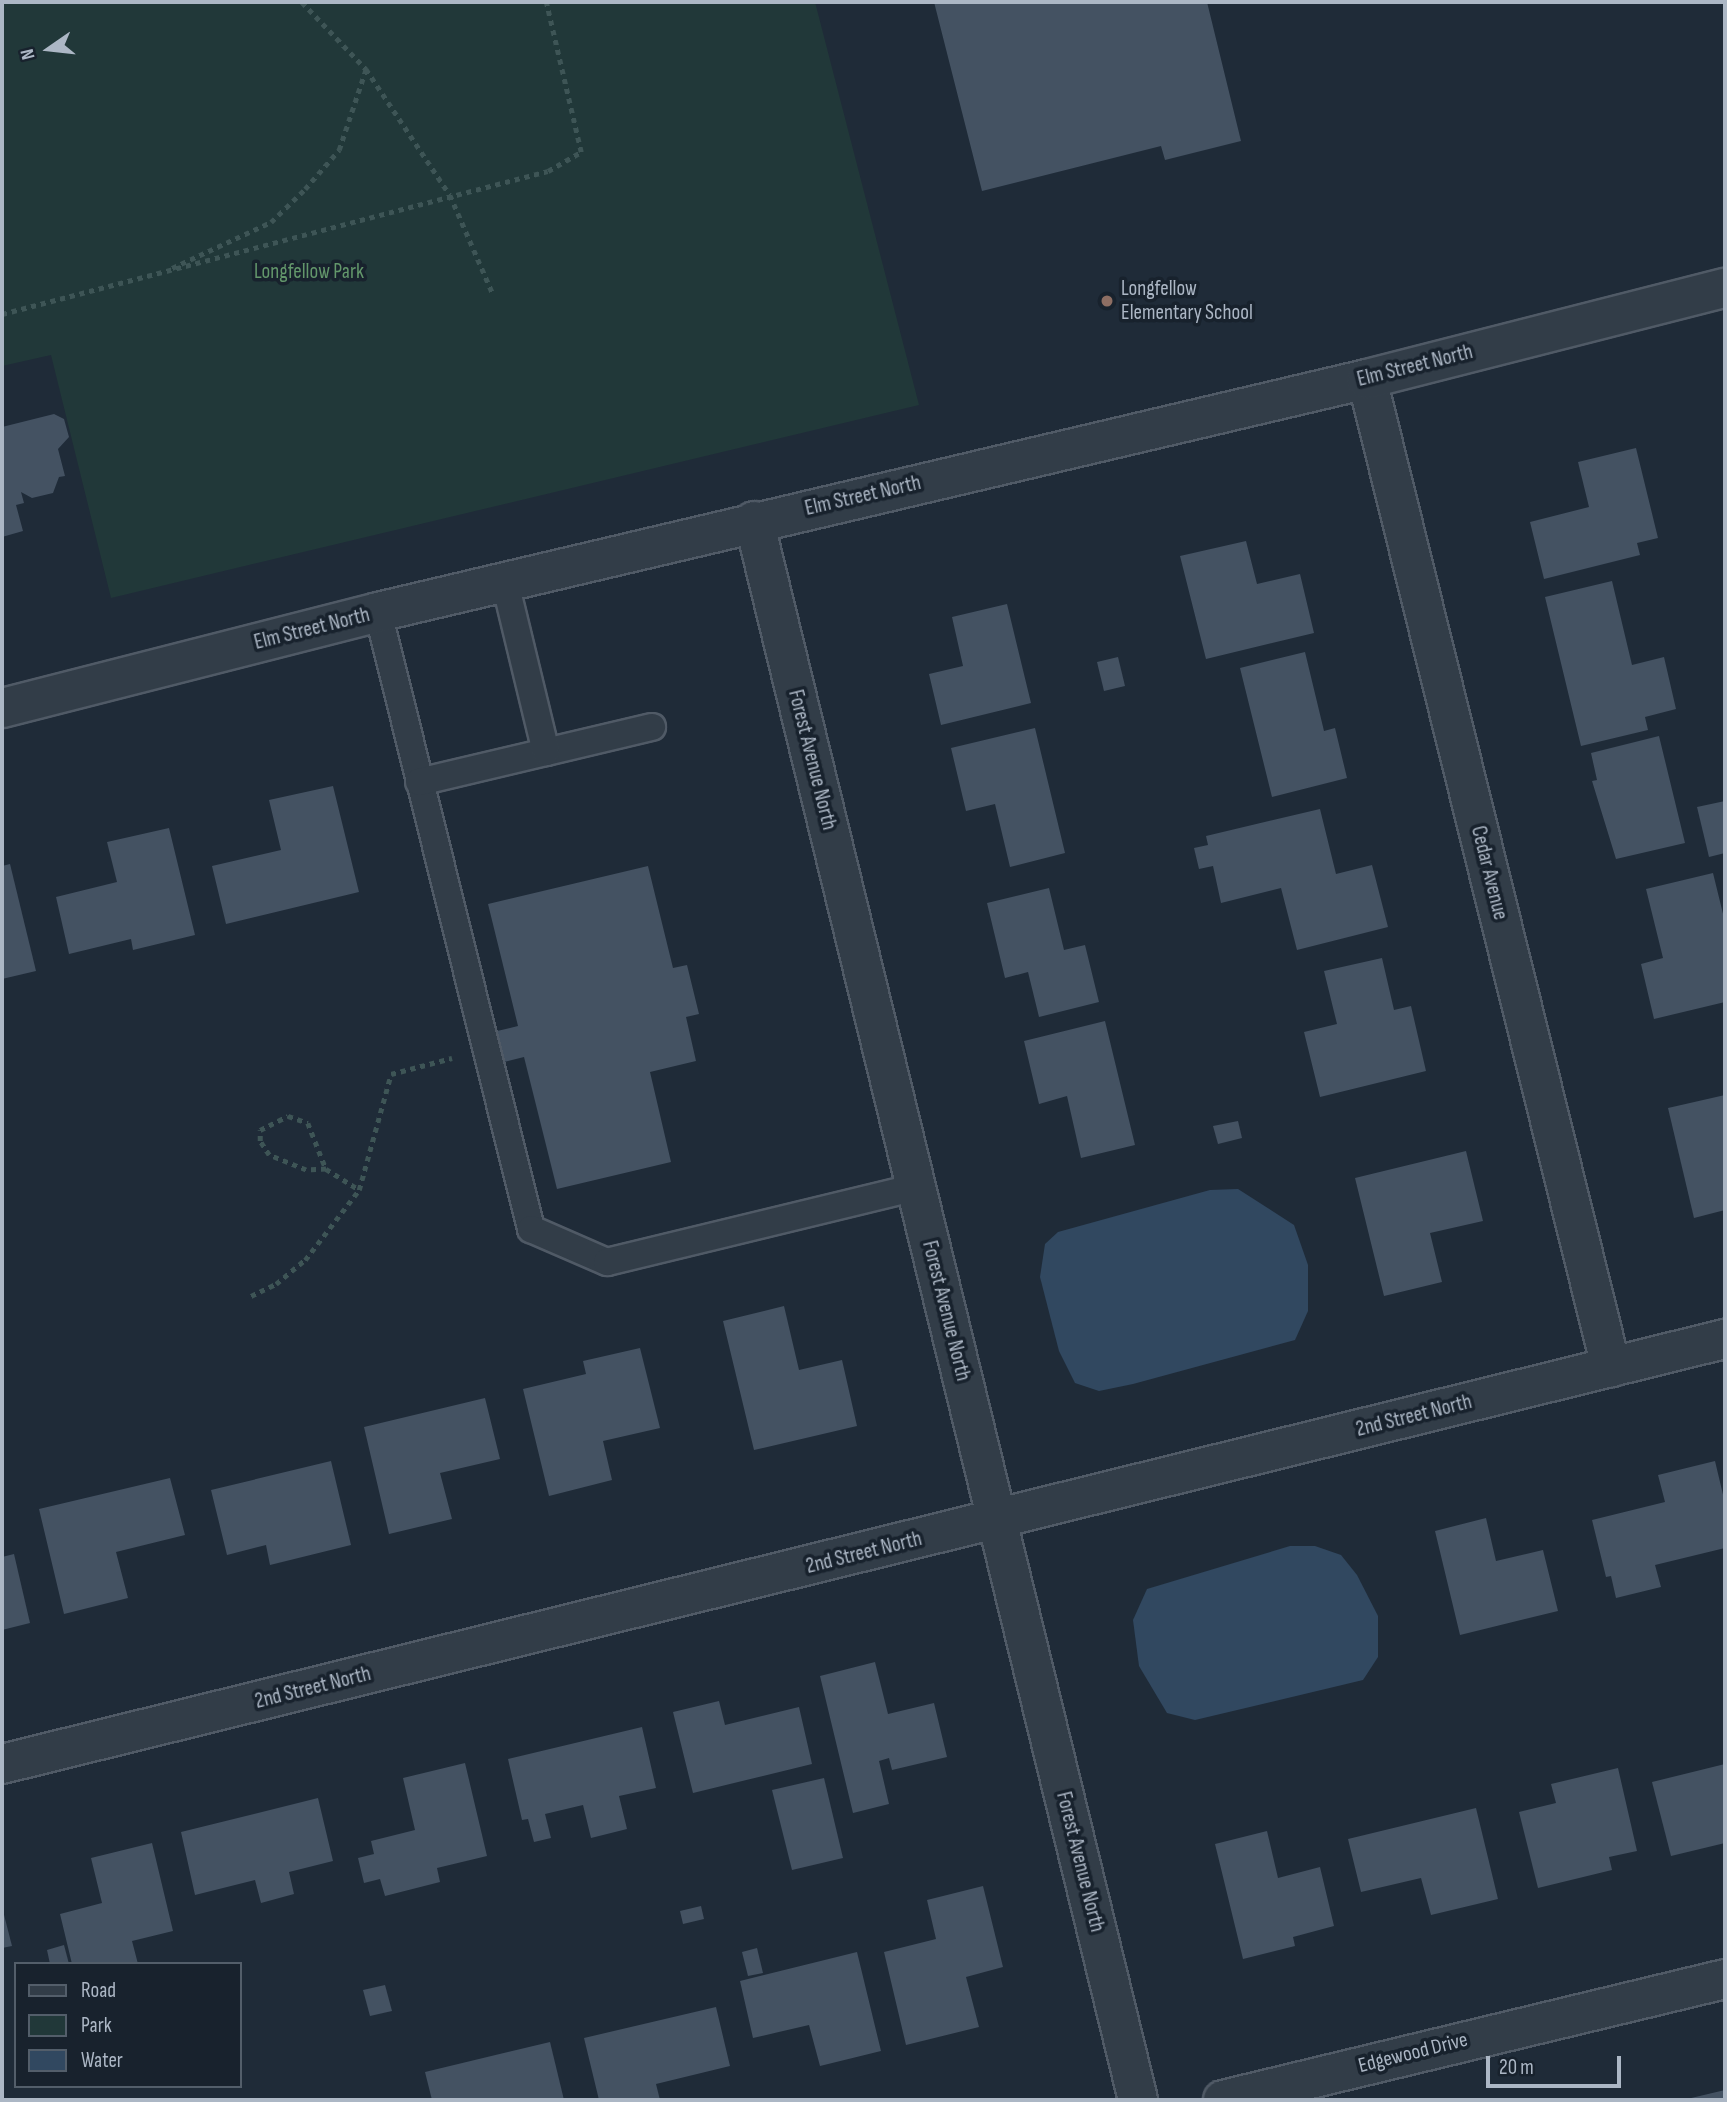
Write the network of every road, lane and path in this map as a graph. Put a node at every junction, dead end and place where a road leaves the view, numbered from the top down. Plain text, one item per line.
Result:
1 (302, 2) edge
2 (545, 2) edge
3 (366, 69) junction
4 (450, 195) junction
5 (159, 275) junction
6 (1725, 288) edge
7 (493, 294) dead end
8 (2, 314) edge
9 (1367, 379) junction
10 (754, 522) junction
11 (505, 583) junction
12 (378, 612) junction
13 (2, 708) edge
14 (652, 727) dead end
15 (546, 752) junction
16 (419, 782) junction
17 (484, 1051) junction
18 (326, 1169) junction
19 (916, 1186) junction
20 (359, 1190) junction
21 (251, 1296) dead end
22 (1725, 1339) edge
23 (1611, 1367) junction
24 (997, 1521) junction
25 (2, 1764) edge
26 (1725, 1979) edge
27 (1138, 2100) edge
28 (1223, 2100) edge

1 - 3 path
2 - 4 path
3 - 4 path
3 - 5 path
4 - 5 path
4 - 7 path
5 - 8 path
6 - 9 street, Elm Street North
9 - 10 street, Elm Street North
9 - 23 street, Cedar Avenue
10 - 11 street, Elm Street North
10 - 19 street, Forest Avenue North
11 - 12 street, Elm Street North
11 - 15 lane
12 - 13 street, Elm Street North
12 - 16 lane
14 - 15 lane
15 - 16 lane
16 - 17 lane
17 - 19 lane
17 - 20 path
18 - 18 path
18 - 20 path
19 - 24 street, Forest Avenue North
20 - 21 path
22 - 23 street, 2nd Street North
23 - 24 street, 2nd Street North
24 - 25 street, 2nd Street North
24 - 27 street, Forest Avenue North
26 - 28 street, Edgewood Drive

